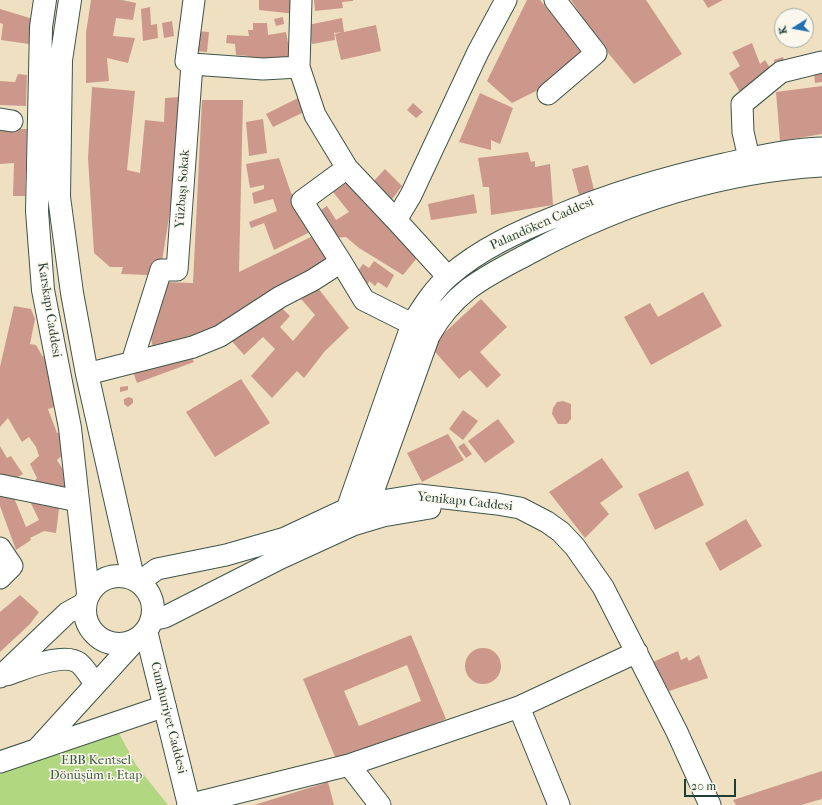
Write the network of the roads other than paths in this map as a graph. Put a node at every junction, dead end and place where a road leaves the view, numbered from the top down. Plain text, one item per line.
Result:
1 (45, 0) edge
2 (70, 0) edge
3 (194, 0) edge
4 (301, 0) edge
5 (506, 0) edge
6 (555, 0) edge
7 (822, 62) edge
8 (192, 64) junction
9 (299, 67) junction
10 (548, 94) dead end
11 (822, 148) edge
12 (749, 158) junction
13 (822, 166) edge
14 (347, 168) junction
15 (396, 220) junction
16 (341, 262) junction
17 (448, 277) junction
18 (412, 324) junction
19 (132, 362) junction
20 (87, 374) junction
21 (0, 484) edge
22 (78, 501) junction
23 (476, 501) junction
24 (369, 503) junction
25 (350, 517) junction
26 (0, 548) edge
27 (0, 578) edge
28 (136, 580) junction
29 (86, 598) junction
30 (145, 630) junction
31 (637, 652) junction
32 (1, 677) edge
33 (95, 683) junction
34 (165, 706) junction
35 (519, 707) junction
36 (35, 750) junction
37 (0, 762) edge
38 (350, 765) junction
39 (189, 805) edge
40 (380, 805) edge
41 (560, 805) edge
42 (710, 805) edge

1 - 22 main road, Karskapı Caddesi
2 - 20 main road
3 - 8 street, Yüzbaşı Sokak
4 - 9 street
5 - 15 street
6 - 10 street
7 - 12 street
8 - 9 street
8 - 19 street, Yüzbaşı Sokak
9 - 14 street
11 - 12 street, Palandöken Caddesi
12 - 17 street, Palandöken Caddesi
13 - 24 street, Palandöken Caddesi
14 - 15 street
14 - 16 street
15 - 17 street
16 - 18 street
16 - 19 street
17 - 18 street, Palandöken Caddesi
18 - 25 street, Palandöken Caddesi
19 - 20 street
20 - 28 main road
21 - 22 street
22 - 29 main road, Karskapı Caddesi
23 - 24 street, Yenikapı Caddesi
23 - 25 street
23 - 31 street, Yenikapı Caddesi
24 - 25 street, Palandöken Caddesi
25 - 28 street
25 - 30 street
26 - 27 street
28 - 29 main road
28 - 30 main road
29 - 30 main road
29 - 32 street
30 - 33 street
30 - 34 main road, Cumhuriyet Caddesi
31 - 35 street
31 - 42 street, Yenikapı Caddesi
32 - 33 street
33 - 36 street
34 - 36 street
34 - 39 main road, Cumhuriyet Caddesi
35 - 38 street
35 - 41 street
36 - 37 street
38 - 39 street
38 - 40 street

